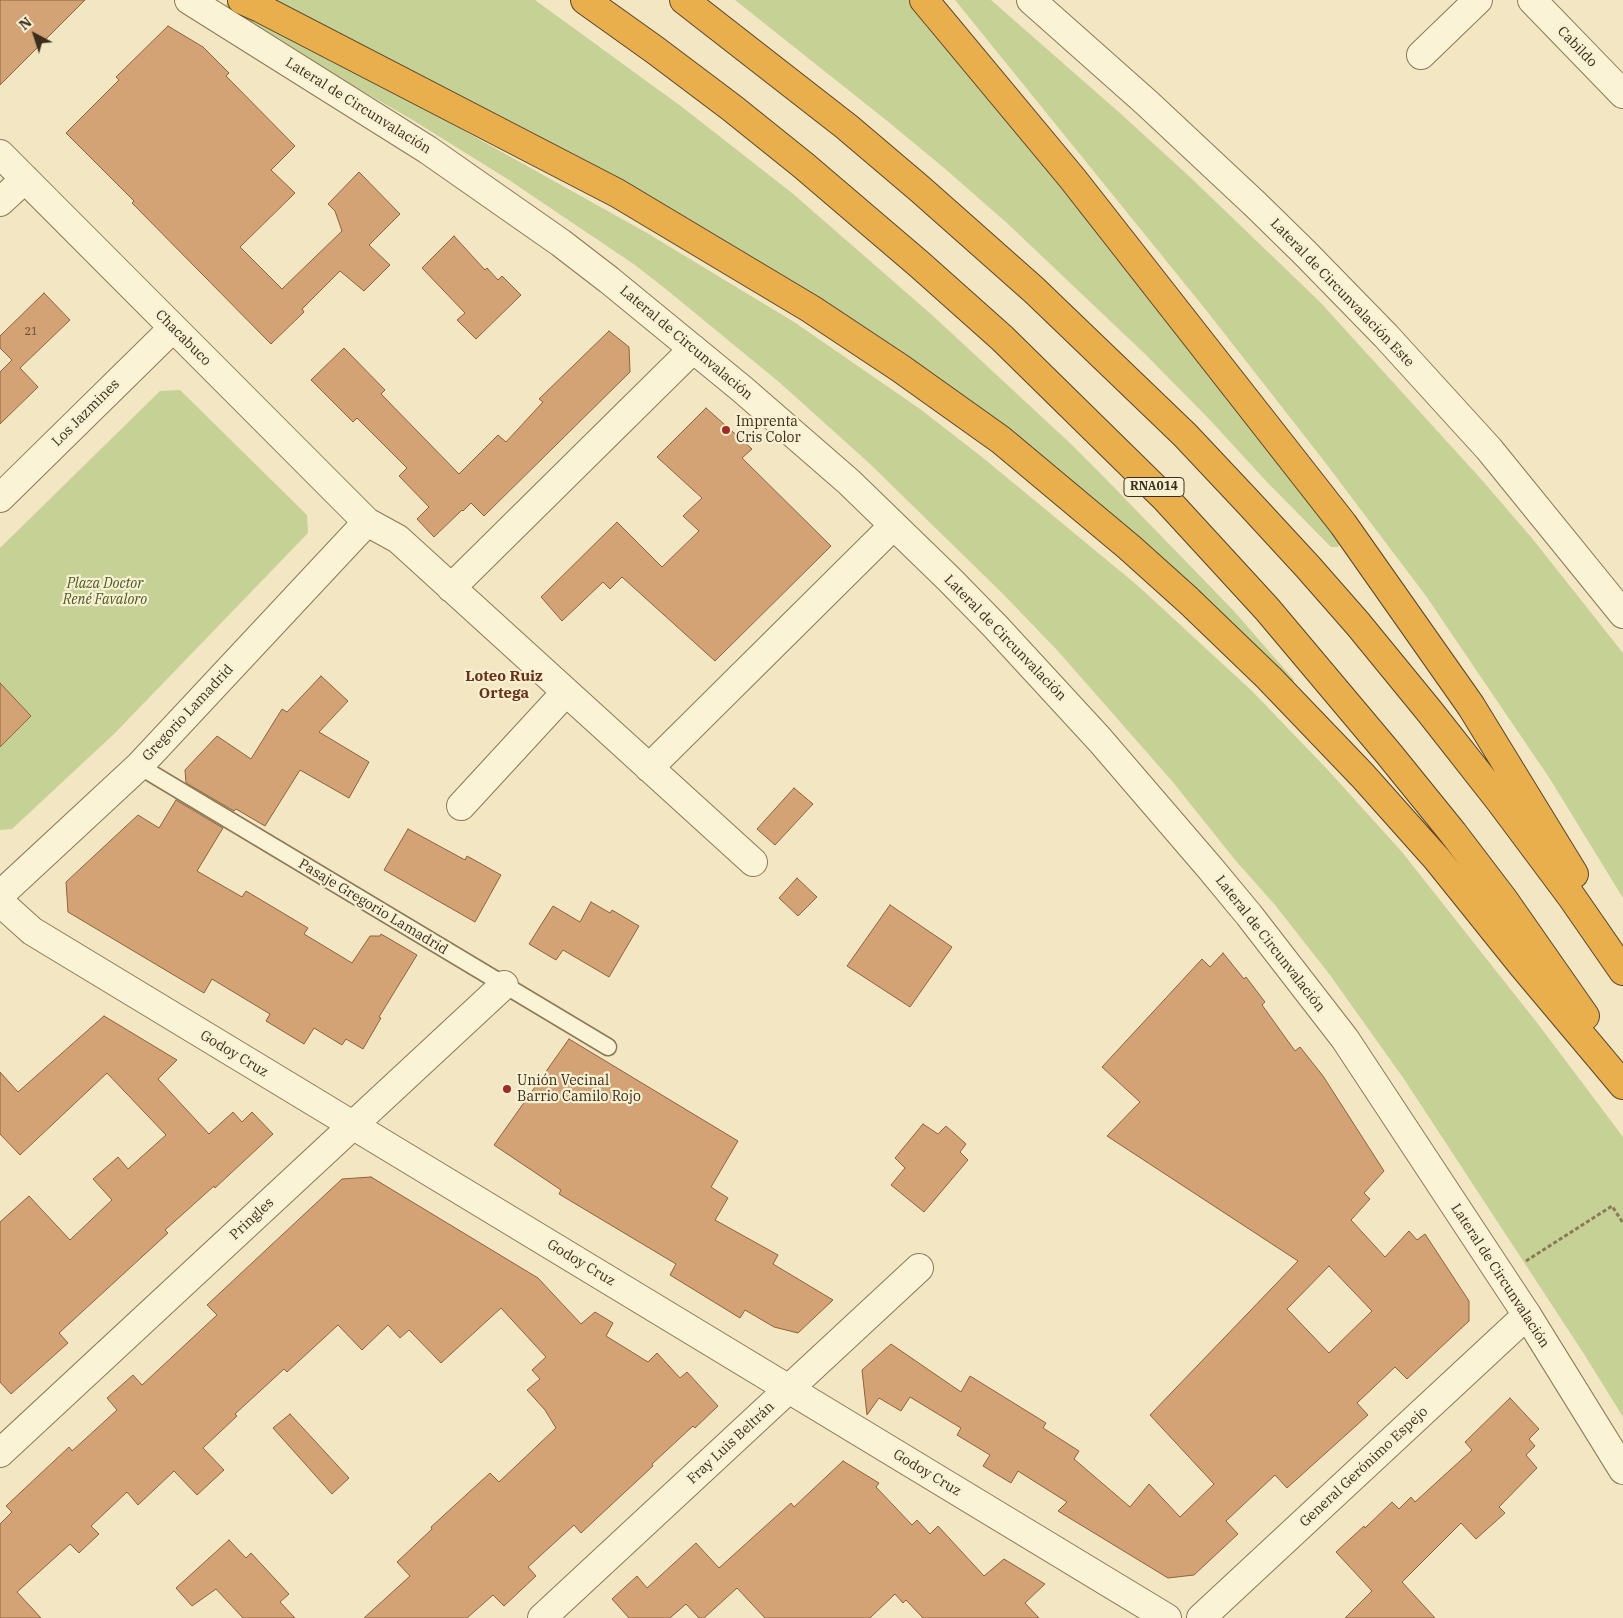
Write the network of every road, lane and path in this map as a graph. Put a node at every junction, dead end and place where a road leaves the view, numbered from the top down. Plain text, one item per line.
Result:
1 (189, 0) edge
2 (242, 0) edge
3 (585, 0) edge
4 (684, 0) edge
5 (924, 0) edge
6 (1031, 0) edge
7 (1478, 0) edge
8 (1532, 0) edge
9 (1421, 55) dead end
10 (1623, 94) edge
11 (0, 154) edge
12 (25, 179) junction
13 (0, 202) edge
14 (173, 328) junction
15 (693, 349) junction
16 (0, 498) edge
17 (367, 522) junction
18 (893, 526) junction
19 (451, 588) junction
20 (1623, 614) edge
21 (566, 692) junction
22 (139, 766) junction
23 (649, 768) junction
24 (461, 806) dead end
25 (753, 862) dead end
26 (0, 895) edge
27 (0, 902) edge
28 (1623, 957) edge
29 (1623, 971) edge
30 (504, 985) junction
31 (608, 1047) dead end
32 (1623, 1072) edge
33 (1623, 1086) edge
34 (352, 1125) junction
35 (1623, 1223) edge
36 (1524, 1262) dead end
37 (918, 1268) dead end
38 (1527, 1316) junction
39 (789, 1389) junction
40 (0, 1453) edge
41 (1623, 1470) edge
42 (542, 1618) edge
43 (1167, 1618) edge
44 (1201, 1618) edge

1 - 15 street, Lateral de Circunvalación
2 - 33 highway
3 - 32 highway, RNA014
4 - 29 highway
5 - 28 highway
6 - 20 street, Lateral de Circunvalación Este
7 - 9 street
8 - 10 street, Cabildo
11 - 12 street, Chacabuco
12 - 13 street
12 - 14 street, Chacabuco
14 - 16 street, Los Jazmines
14 - 17 street, Chacabuco
15 - 18 street, Lateral de Circunvalación
15 - 19 street
17 - 19 street, Chacabuco
17 - 22 street, Gregorio Lamadrid
18 - 23 street
18 - 38 street, Lateral de Circunvalación
19 - 21 street, Chacabuco
21 - 23 street, Chacabuco
21 - 24 street
22 - 26 street, Gregorio Lamadrid
22 - 30 lane, Pasaje Gregorio Lamadrid
23 - 25 street, Chacabuco
27 - 34 street, Godoy Cruz
30 - 31 lane, Pasaje Gregorio Lamadrid
30 - 34 street, Pringles
34 - 39 street, Godoy Cruz
34 - 40 street, Pringles
35 - 36 path
37 - 39 street, Fray Luis Beltrán
38 - 41 street, Lateral de Circunvalación
38 - 44 street, General Gerónimo Espejo
39 - 42 street, Fray Luis Beltrán
39 - 43 street, Godoy Cruz

